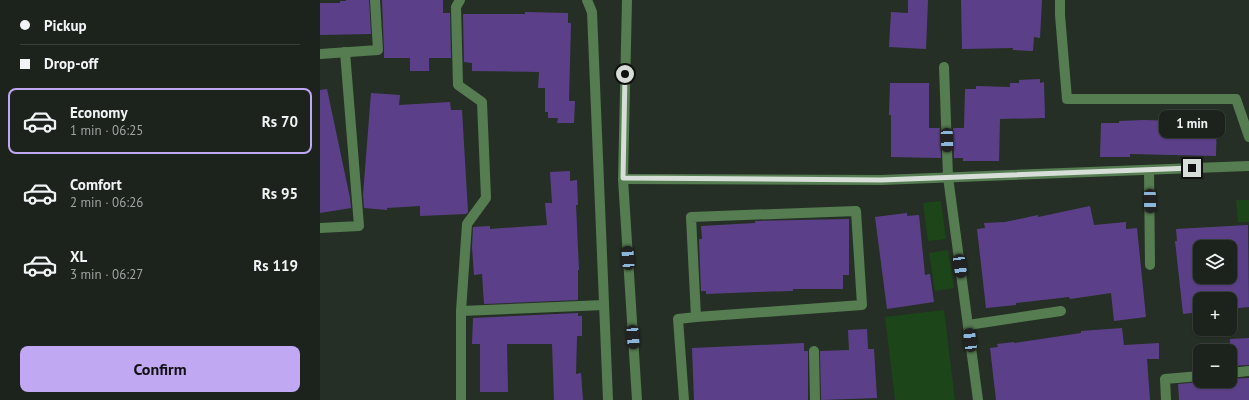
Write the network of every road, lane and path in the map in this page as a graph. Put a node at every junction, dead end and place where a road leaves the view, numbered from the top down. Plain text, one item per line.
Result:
1 (375, 0) edge
2 (460, 0) edge
3 (587, 0) edge
4 (627, 0) edge
5 (1060, 0) edge
6 (344, 52) junction
7 (320, 54) edge
8 (944, 67) dead end
9 (1249, 138) edge
10 (1249, 166) edge
11 (1149, 170) junction
12 (948, 177) junction
13 (623, 178) junction
14 (320, 228) edge
15 (1150, 265) dead end
16 (604, 305) junction
17 (461, 311) junction
18 (1061, 312) dead end
19 (696, 316) junction
20 (968, 325) junction
21 (814, 351) dead end
22 (1249, 372) edge
23 (1237, 373) edge
24 (1193, 377) edge
25 (461, 400) edge
26 (608, 400) edge
27 (637, 400) edge
28 (684, 400) edge
29 (816, 400) edge
30 (978, 400) edge
31 (1166, 400) edge

1 - 6 street
2 - 17 street
3 - 16 street
4 - 13 street
5 - 9 street
6 - 7 street
6 - 14 street
8 - 12 street
10 - 11 street
11 - 12 street
11 - 15 street
12 - 13 street
12 - 20 street
13 - 27 street
16 - 17 street
16 - 26 street
17 - 25 street
18 - 20 street
19 - 19 street
19 - 28 street
20 - 30 street
21 - 29 street
22 - 23 street
24 - 31 street

